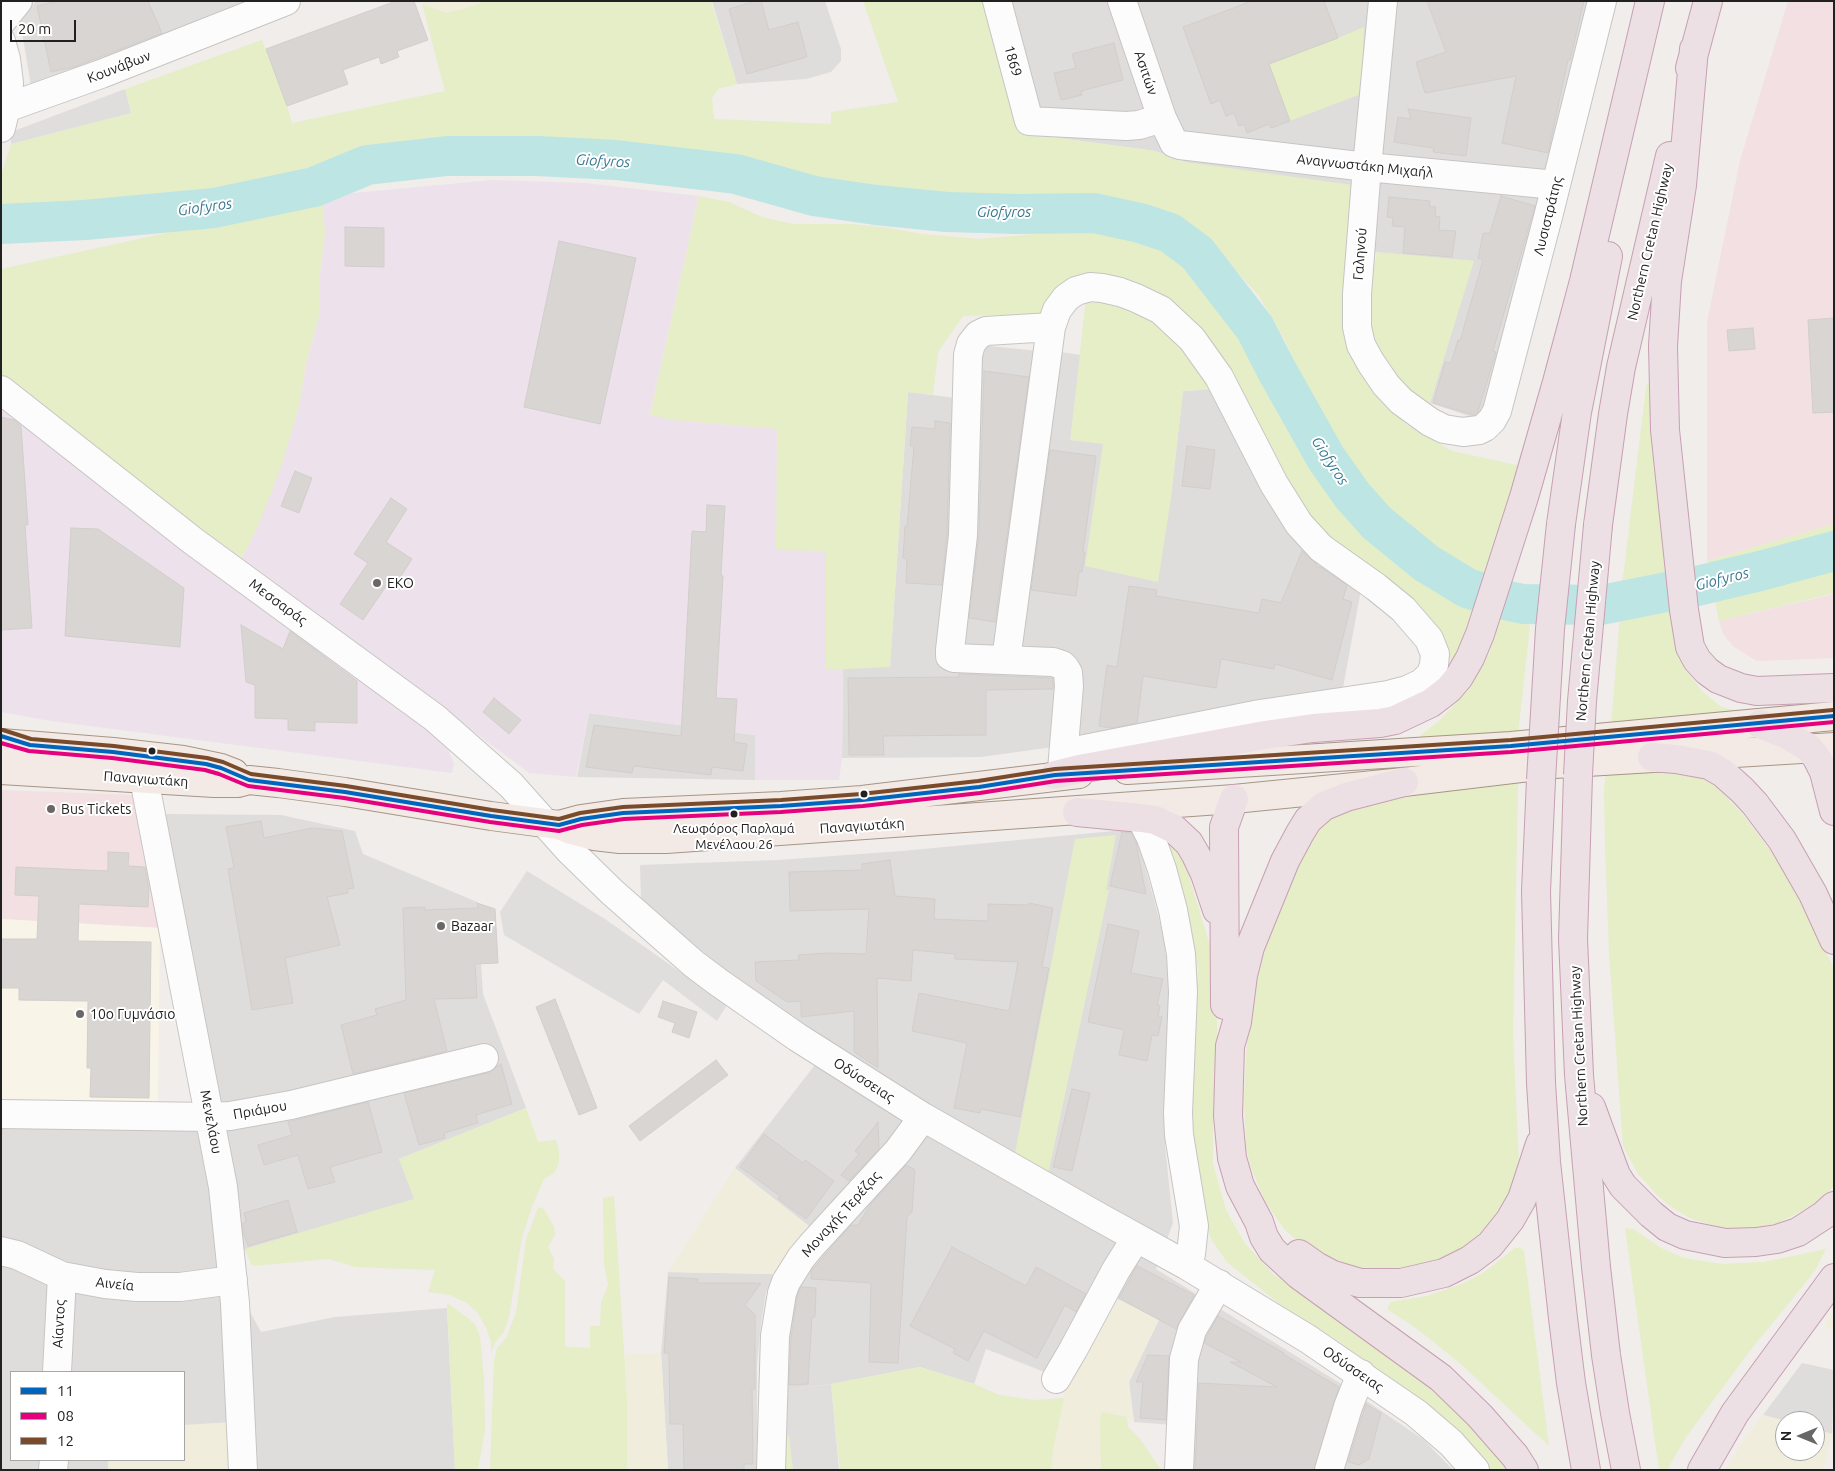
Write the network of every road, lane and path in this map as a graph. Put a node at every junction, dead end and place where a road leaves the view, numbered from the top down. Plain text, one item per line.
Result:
1 (18, 1) edge
2 (286, 1) edge
3 (997, 1) edge
4 (1122, 1) edge
5 (1383, 1) edge
6 (1602, 1) edge
7 (1650, 1) edge
8 (1668, 1) edge
9 (1708, 1) edge
10 (1, 22) edge
11 (1, 41) edge
12 (1694, 49) junction
13 (4, 118) edge
14 (1162, 118) junction
15 (1174, 143) joint
16 (1367, 167) junction
17 (1556, 185) junction
18 (1051, 327) junction
19 (1, 390) edge
20 (1485, 427) joint
21 (1006, 660) junction
22 (1834, 688) edge
23 (1834, 716) edge
24 (1760, 724) junction
25 (1, 736) edge
26 (1, 743) edge
27 (30, 745) junction
28 (1821, 747) edge
29 (1652, 757) junction
30 (1249, 762) junction
31 (1060, 767) junction
32 (1, 770) edge
33 (144, 779) junction
34 (249, 780) junction
35 (1404, 782) junction
36 (1234, 800) junction
37 (1834, 811) edge
38 (1077, 812) junction
39 (1141, 818) junction
40 (552, 824) junction
41 (1224, 934) junction
42 (1834, 940) edge
43 (1230, 1046) junction
44 (484, 1058) dead end
45 (1579, 1075) junction
46 (1, 1114) edge
47 (210, 1117) junction
48 (923, 1117) junction
49 (1544, 1130) junction
50 (1834, 1206) edge
51 (1259, 1222) junction
52 (1136, 1238) junction
53 (1, 1251) edge
54 (1186, 1265) junction
55 (62, 1276) junction
56 (1834, 1278) edge
57 (233, 1280) junction
58 (1219, 1284) junction
59 (57, 1371) edge
60 (1361, 1374) junction
61 (1056, 1379) dead end
62 (243, 1470) edge
63 (771, 1470) edge
64 (1179, 1470) edge
65 (1329, 1470) edge
66 (1474, 1470) edge
67 (1524, 1470) edge
68 (1586, 1470) edge
69 (1626, 1470) edge
70 (1702, 1470) edge

1 - 10 street
2 - 13 street, Κουνάβων
3 - 14 street, 1869
4 - 14 street, Ασιτών
5 - 16 street, Γαληνού
6 - 17 street, Λυσιστράτης
7 - 31 highway
8 - 49 highway, bridge
9 - 12 highway, Northern Cretan Highway
11 - 13 street
12 - 22 highway
12 - 45 highway, Northern Cretan Highway, bridge
14 - 15 street, Ασιτών
15 - 16 street, Αναγνωστάκη Μιχαήλ
16 - 17 street, Αναγνωστάκη Μιχαήλ
16 - 20 street, Γαληνού
17 - 20 street, Λυσιστράτης
18 - 21 street
18 - 21 street
18 - 31 street
19 - 40 street, Μεσσαράς
21 - 31 street
23 - 24 main road, Παναγιωτάκη
24 - 28 highway
24 - 30 main road, Παναγιωτάκη
25 - 27 main road
26 - 27 main road, Παναγιωτάκη
27 - 34 main road, Παναγιωτάκη
28 - 29 main road, Παναγιωτάκη
28 - 37 highway
29 - 35 main road, Παναγιωτάκη
29 - 42 highway
30 - 31 main road, Παναγιωτάκη
30 - 36 main road
31 - 40 main road, Παναγιωτάκη
32 - 33 main road, Παναγιωτάκη
33 - 34 main road, Παναγιωτάκη
33 - 47 street, Μενελάου
34 - 40 main road
35 - 36 main road, Παναγιωτάκη
35 - 43 highway
36 - 38 main road, Παναγιωτάκη
36 - 41 highway
38 - 39 highway
38 - 40 main road, Παναγιωτάκη
39 - 41 highway
39 - 54 street
40 - 48 street, Οδύσσειας
41 - 43 highway
43 - 51 highway
44 - 47 street, Πριάμου
45 - 50 highway
45 - 69 highway, Northern Cretan Highway
46 - 47 street, Πριάμου
47 - 57 street, Μενελάου
48 - 52 street, Οδύσσειας
48 - 63 street, Μοναχής Τερέζας
49 - 51 highway
49 - 68 highway
51 - 67 highway
52 - 54 street, Οδύσσειας
52 - 61 street
53 - 55 street, Αινεία
54 - 58 street, Οδύσσειας
55 - 57 street, Αινεία
55 - 59 street, Αίαντος
56 - 70 highway
57 - 62 street, Μενελάου
58 - 60 street, Οδύσσειας
58 - 64 street
60 - 65 street
60 - 66 street, Οδύσσειας

